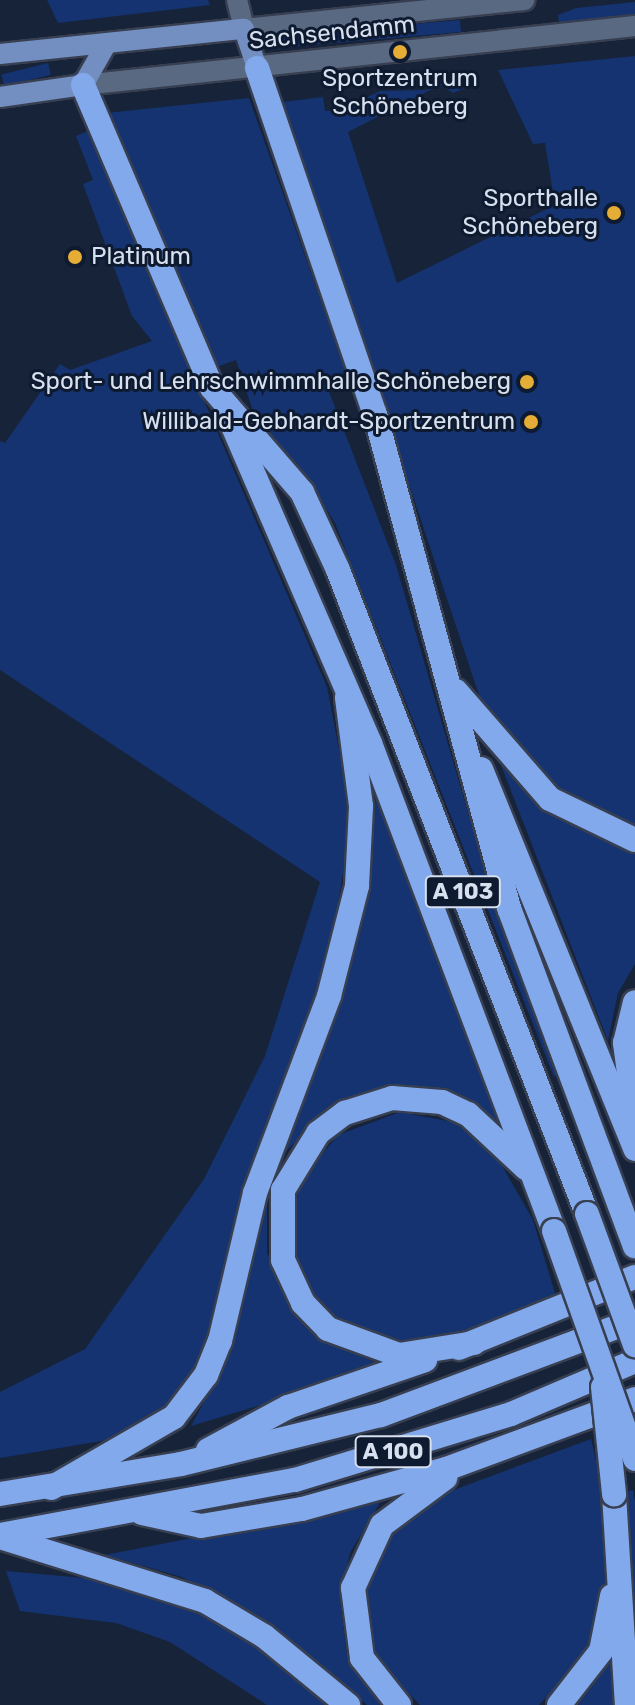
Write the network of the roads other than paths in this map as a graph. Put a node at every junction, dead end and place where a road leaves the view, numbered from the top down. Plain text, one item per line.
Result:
1 (237, 0) edge
2 (525, 0) edge
3 (473, 5) junction
4 (635, 26) edge
5 (234, 30) junction
6 (477, 43) junction
7 (0, 54) edge
8 (257, 68) junction
9 (88, 69) junction
10 (0, 97) edge
11 (222, 404) junction
12 (447, 680) junction
13 (347, 698) junction
14 (465, 742) junction
15 (635, 840) edge
16 (635, 1002) edge
17 (635, 1112) edge
18 (635, 1149) edge
19 (539, 1191) junction
20 (635, 1246) edge
21 (635, 1277) edge
22 (635, 1320) edge
23 (474, 1343) junction
24 (635, 1345) edge
25 (635, 1361) edge
26 (603, 1381) junction
27 (635, 1399) edge
28 (478, 1458) junction
29 (635, 1459) edge
30 (181, 1464) junction
31 (51, 1488) junction
32 (0, 1494) edge
33 (142, 1513) junction
34 (618, 1522) junction
35 (0, 1536) edge
36 (346, 1704) edge
37 (399, 1705) edge
38 (559, 1705) edge
39 (627, 1705) edge

1 - 5 main road
2 - 3 main road, Sachsendamm
3 - 5 main road, Sachsendamm
3 - 6 main road
4 - 6 main road, Sachsendamm
5 - 8 main road
5 - 9 main road, Sachsendamm
6 - 8 main road, Sachsendamm
7 - 9 main road, Sachsendamm
8 - 9 main road, Sachsendamm
8 - 12 highway, A 103
9 - 10 main road, Sachsendamm
9 - 11 highway
11 - 13 highway
11 - 24 highway, A 103, bridge
12 - 14 highway, A 103
12 - 15 highway
13 - 19 highway
13 - 31 highway
14 - 18 highway
14 - 20 highway, A 103
16 - 17 highway
19 - 23 highway
19 - 26 highway, bridge
21 - 23 highway
22 - 30 highway, A 100
23 - 30 highway
25 - 33 highway, A 100
26 - 29 highway, bridge
26 - 34 highway, bridge
27 - 28 highway
28 - 33 highway
28 - 37 highway
30 - 31 highway, A 100
31 - 32 highway, A 100
33 - 35 highway, A 100
34 - 38 highway
34 - 39 highway
35 - 36 highway

